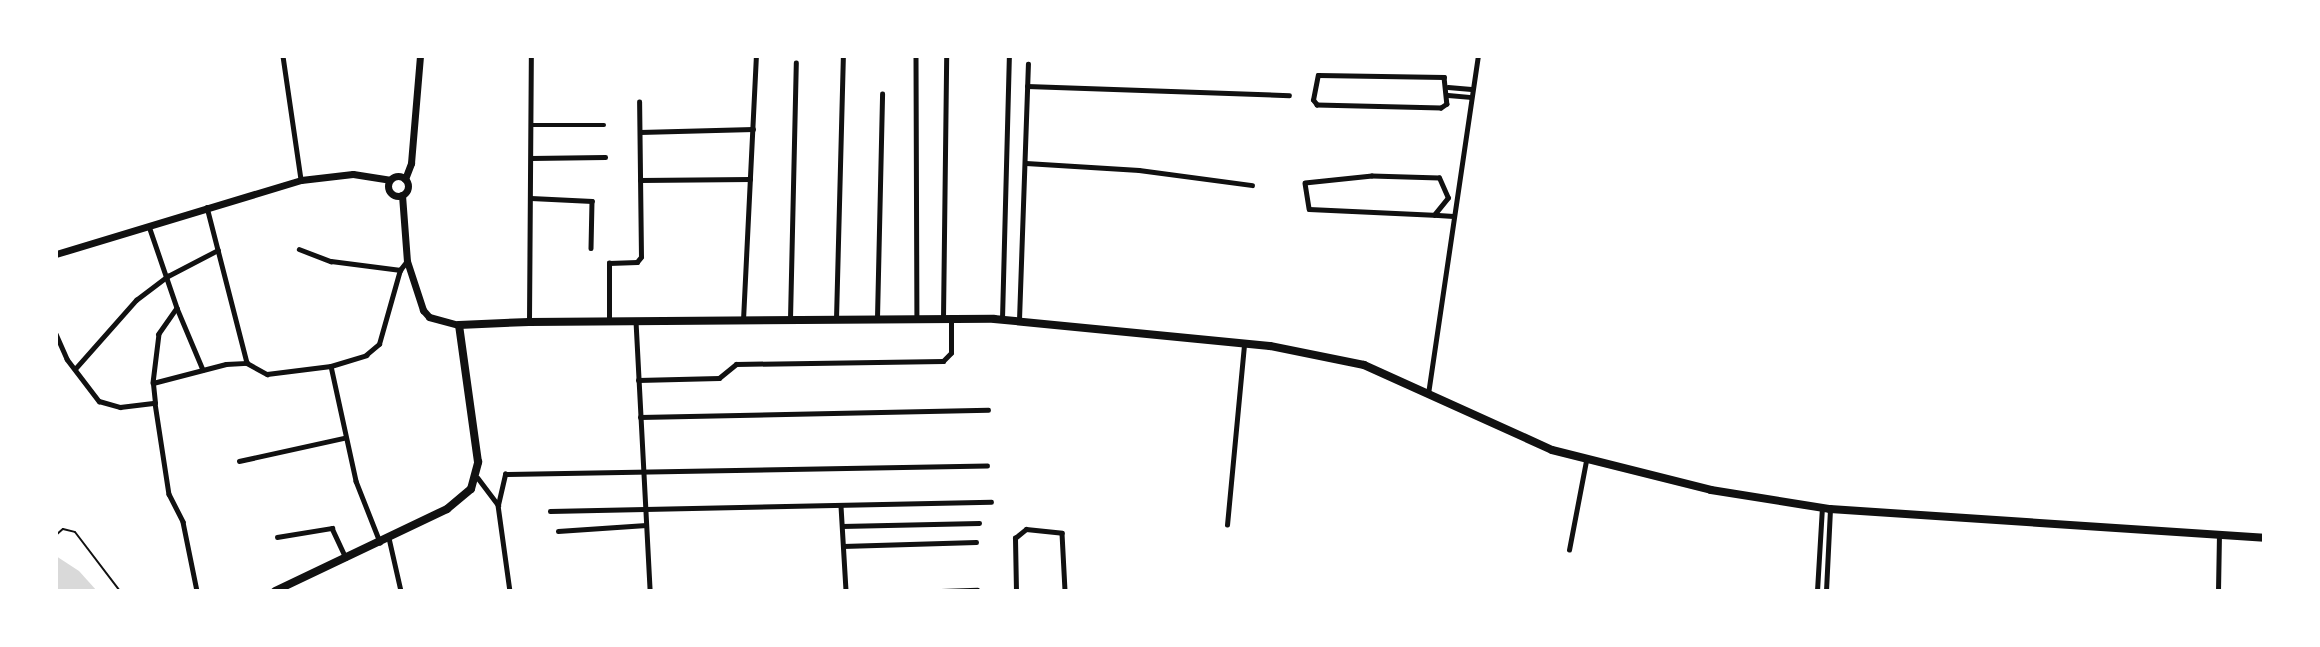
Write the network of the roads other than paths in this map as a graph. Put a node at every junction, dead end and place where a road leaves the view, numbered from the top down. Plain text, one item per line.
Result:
1 (283, 56) edge
2 (419, 56) edge
3 (531, 56) edge
4 (756, 56) edge
5 (843, 56) edge
6 (916, 56) edge
7 (946, 56) edge
8 (1009, 56) edge
9 (1478, 56) edge
10 (796, 63) dead end
11 (1028, 64) dead end
12 (1027, 86) junction
13 (1448, 86) junction
14 (1471, 89) junction
15 (882, 94) dead end
16 (1448, 95) junction
17 (1289, 96) dead end
18 (1469, 97) junction
19 (639, 102) dead end
20 (531, 125) junction
21 (604, 125) dead end
22 (752, 129) junction
23 (640, 132) junction
24 (605, 157) dead end
25 (531, 158) junction
26 (1026, 163) junction
27 (750, 178) junction
28 (405, 179) junction
29 (301, 180) junction
30 (390, 180) junction
31 (640, 180) junction
32 (1252, 185) dead end
33 (402, 195) junction
34 (531, 198) junction
35 (207, 206) junction
36 (1434, 215) junction
37 (1453, 216) junction
38 (149, 226) junction
39 (592, 247) dead end
40 (299, 248) dead end
41 (218, 250) junction
42 (56, 254) edge
43 (407, 261) junction
44 (400, 270) junction
45 (168, 276) junction
46 (177, 308) junction
47 (877, 318) junction
48 (917, 318) junction
49 (947, 318) junction
50 (790, 319) junction
51 (836, 319) junction
52 (1002, 319) junction
53 (743, 320) junction
54 (1019, 320) junction
55 (609, 321) junction
56 (636, 321) junction
57 (529, 322) junction
58 (459, 325) junction
59 (56, 334) edge
60 (1244, 343) junction
61 (247, 363) junction
62 (331, 366) junction
63 (75, 369) junction
64 (202, 370) junction
65 (638, 380) junction
66 (153, 383) junction
67 (1428, 395) junction
68 (155, 403) junction
69 (988, 410) dead end
70 (640, 417) junction
71 (344, 438) junction
72 (239, 461) dead end
73 (1586, 461) junction
74 (987, 466) dead end
75 (642, 469) junction
76 (478, 478) junction
77 (991, 502) dead end
78 (498, 505) junction
79 (841, 506) junction
80 (1826, 508) junction
81 (644, 510) junction
82 (550, 511) dead end
83 (979, 523) dead end
84 (646, 525) junction
85 (1227, 525) dead end
86 (842, 526) junction
87 (558, 531) dead end
88 (2219, 533) junction
89 (277, 537) dead end
90 (389, 538) junction
91 (2264, 538) edge
92 (380, 542) junction
93 (976, 542) dead end
94 (843, 546) junction
95 (1569, 550) dead end
96 (346, 558) junction
97 (977, 590) edge
98 (197, 591) edge
99 (275, 591) edge
100 (401, 591) edge
101 (510, 591) edge
102 (650, 591) edge
103 (846, 591) edge
104 (942, 591) edge
105 (1016, 591) edge
106 (1065, 591) edge
107 (1817, 591) edge
108 (1826, 591) edge
109 (2218, 591) edge

1 - 29 street
2 - 28 main road
3 - 20 street
4 - 22 street
5 - 51 street
6 - 48 street
7 - 49 street
8 - 52 street
9 - 14 street
10 - 50 street
11 - 12 street
12 - 17 street
12 - 26 street
13 - 14 street
13 - 16 street
13 - 16 street
14 - 18 street
15 - 47 street
16 - 18 street
18 - 37 street
19 - 23 street
20 - 21 street
20 - 25 street
22 - 23 street
22 - 27 street
23 - 31 street
24 - 25 street
25 - 34 street
26 - 32 street
26 - 54 street
27 - 31 street
27 - 53 street
28 - 30 main road
28 - 33 main road
29 - 30 main road
29 - 35 main road
30 - 33 main road
31 - 55 street
33 - 43 main road
34 - 39 street
34 - 57 street
35 - 38 main road
35 - 41 street
36 - 36 street
36 - 37 street
37 - 67 street
38 - 42 main road
38 - 45 street
40 - 44 street
41 - 45 street
41 - 61 street
43 - 44 street
43 - 58 main road
44 - 62 street
45 - 46 street
45 - 63 street
46 - 64 street
46 - 66 street
47 - 48 main road
47 - 51 main road
48 - 49 main road
49 - 52 main road
49 - 65 street
50 - 51 main road
50 - 53 main road
52 - 54 main road
53 - 56 main road
54 - 60 main road
55 - 56 main road
55 - 57 main road
56 - 65 street
57 - 58 main road
58 - 76 main road
59 - 63 street
60 - 67 main road
60 - 85 street
61 - 62 street
61 - 64 street
62 - 71 street
63 - 68 street
64 - 66 street
65 - 70 street
66 - 68 street
67 - 73 main road
68 - 98 street
69 - 70 street
70 - 75 street
71 - 72 street
71 - 92 street
73 - 80 main road
73 - 95 street
74 - 75 street
75 - 78 street
75 - 81 street
76 - 78 street
76 - 90 main road
77 - 79 street
78 - 101 street
79 - 81 street
79 - 86 street
80 - 88 main road
80 - 107 street
80 - 108 street
81 - 82 street
81 - 84 street
83 - 86 street
84 - 87 street
84 - 102 street
86 - 94 street
88 - 91 main road
88 - 109 street
89 - 96 street
90 - 92 main road
90 - 100 street
92 - 96 main road
93 - 94 street
94 - 103 street
96 - 99 main road
97 - 104 street
105 - 106 street

